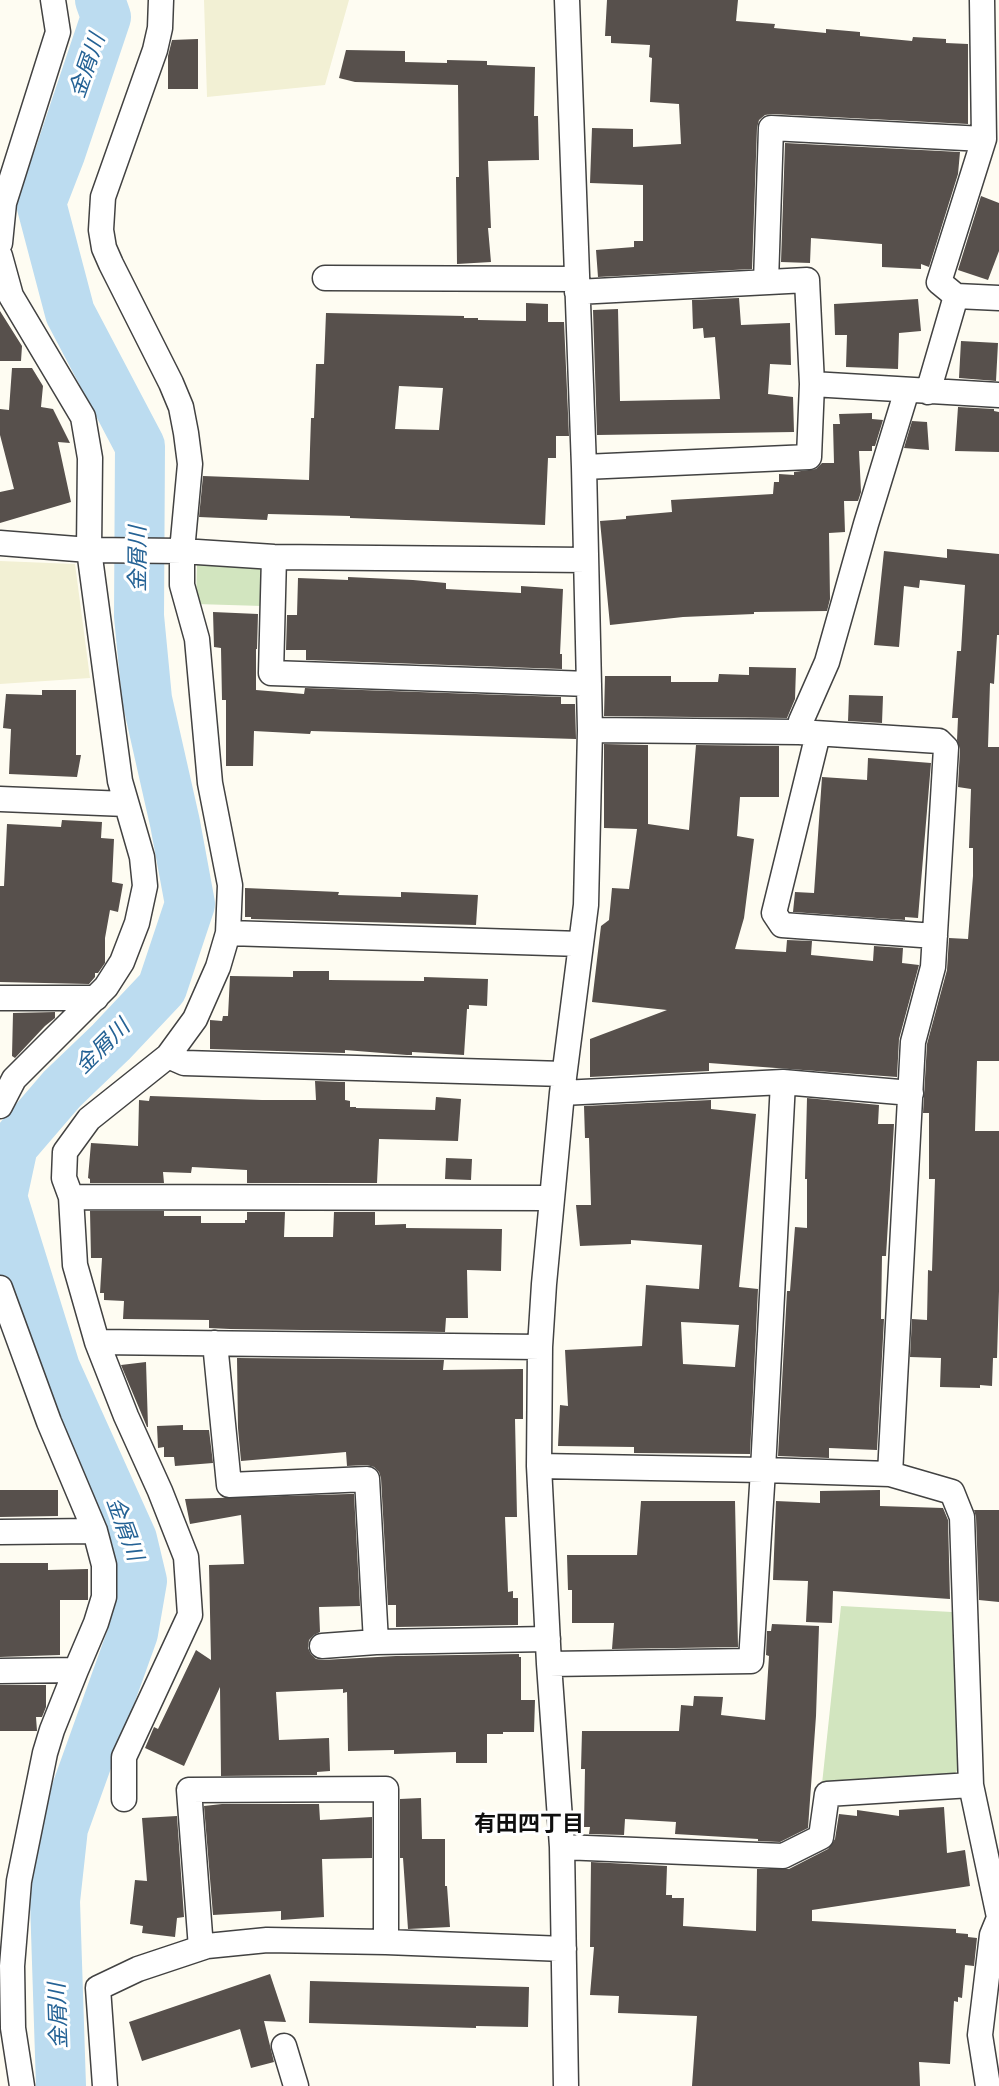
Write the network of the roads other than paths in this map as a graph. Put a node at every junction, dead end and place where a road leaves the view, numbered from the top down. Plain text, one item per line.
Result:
1 (53, 0) edge
2 (161, 0) edge
3 (567, 0) edge
4 (982, 0) edge
5 (984, 140) junction
6 (0, 243) edge
7 (0, 256) edge
8 (326, 278) dead end
9 (766, 282) junction
10 (577, 286) junction
11 (956, 296) junction
12 (999, 298) edge
13 (812, 384) junction
14 (918, 391) junction
15 (999, 395) edge
16 (584, 467) junction
17 (0, 543) edge
18 (89, 550) junction
19 (182, 551) junction
20 (274, 557) junction
21 (586, 560) junction
22 (589, 684) junction
23 (590, 730) junction
24 (808, 733) junction
25 (0, 799) edge
26 (126, 804) junction
27 (228, 933) junction
28 (935, 936) junction
29 (581, 944) junction
30 (0, 998) edge
31 (96, 998) junction
32 (168, 1056) junction
33 (783, 1082) junction
34 (563, 1083) junction
35 (911, 1093) junction
36 (0, 1106) edge
37 (71, 1197) junction
38 (552, 1198) junction
39 (1, 1294) edge
40 (98, 1342) junction
41 (215, 1343) junction
42 (540, 1347) junction
43 (539, 1466) junction
44 (763, 1470) junction
45 (890, 1474) junction
46 (95, 1531) junction
47 (0, 1532) edge
48 (548, 1639) junction
49 (376, 1642) junction
50 (322, 1646) dead end
51 (549, 1664) junction
52 (76, 1670) junction
53 (0, 1671) edge
54 (971, 1785) junction
55 (124, 1799) dead end
56 (562, 1847) junction
57 (997, 1926) edge
58 (386, 1942) junction
59 (201, 1948) junction
60 (564, 1949) junction
61 (7, 2028) edge
62 (284, 2046) dead end
63 (22, 2086) edge
64 (105, 2086) edge
65 (296, 2086) edge
66 (566, 2086) edge
67 (988, 2086) edge

1 - 6 street
2 - 19 street
3 - 10 street
4 - 5 street
5 - 9 street
5 - 11 street
7 - 18 street
8 - 10 street
9 - 10 street
9 - 13 street
10 - 16 street
11 - 12 street
11 - 14 street
13 - 14 street
13 - 16 street
14 - 15 street
14 - 24 street
16 - 21 street
17 - 18 street
18 - 19 street
18 - 26 street
19 - 20 street
19 - 27 street
20 - 21 street
20 - 22 street
21 - 22 street
22 - 23 street
23 - 24 street
23 - 29 street
24 - 28 street
24 - 28 street
25 - 26 street
26 - 31 street
27 - 29 street
27 - 32 street
28 - 35 street
29 - 34 street
30 - 31 street
31 - 36 street
32 - 34 street
32 - 37 street
33 - 34 street
33 - 35 street
33 - 44 street
34 - 38 street
35 - 45 street
37 - 38 street
37 - 40 street
38 - 42 street
39 - 46 street
40 - 41 street
40 - 55 street
41 - 42 street
41 - 49 street
42 - 43 street
43 - 44 street
43 - 48 street
44 - 45 street
44 - 51 street
45 - 54 street
46 - 47 street
46 - 52 street
48 - 49 street
48 - 51 street
49 - 50 street
51 - 56 street
52 - 53 street
52 - 61 street
54 - 56 street
54 - 57 street
56 - 60 street
57 - 67 street
58 - 59 street
58 - 59 street
58 - 60 street
59 - 64 street
60 - 66 street
61 - 63 street
62 - 65 street

